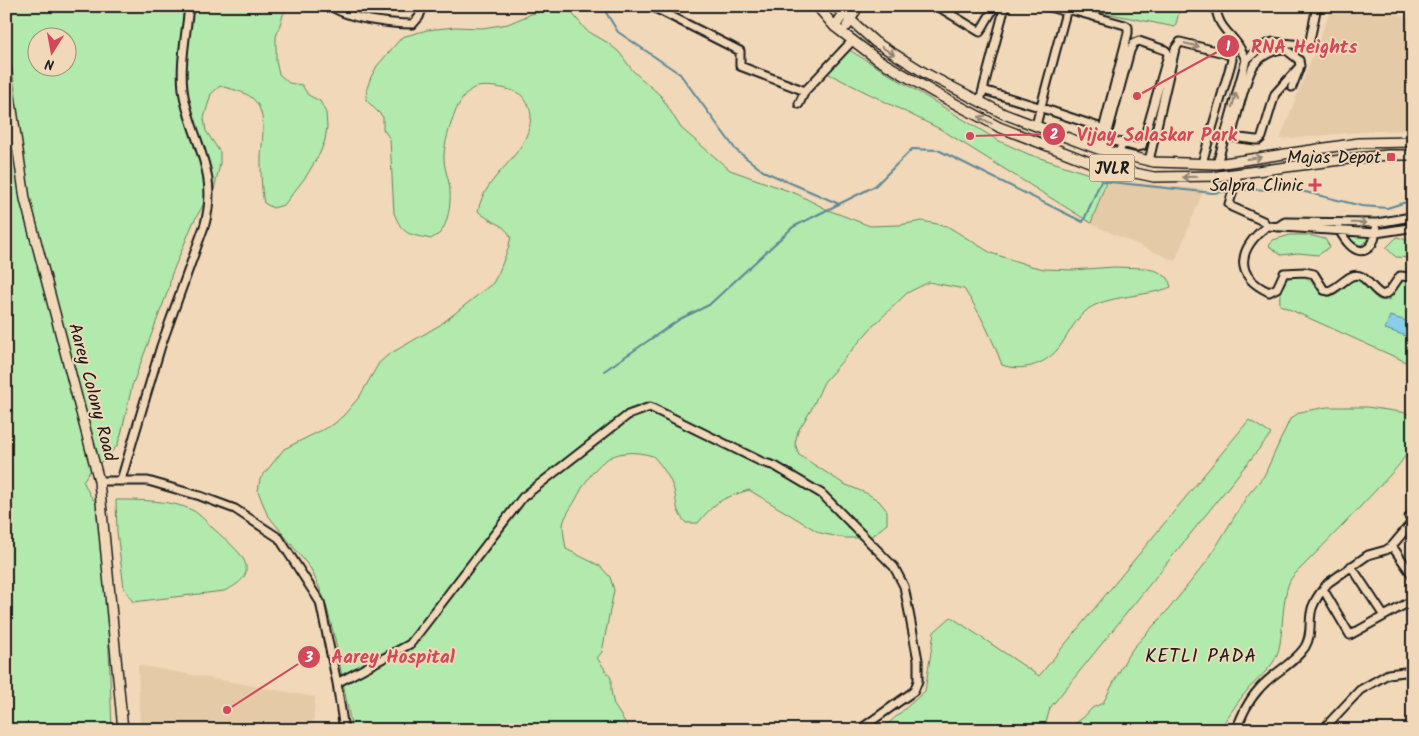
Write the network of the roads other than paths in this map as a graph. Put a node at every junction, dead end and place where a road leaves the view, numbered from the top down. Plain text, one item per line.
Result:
1 (189, 6) edge
2 (331, 6) edge
3 (423, 6) edge
4 (651, 6) edge
5 (817, 6) edge
6 (835, 6) edge
7 (858, 6) edge
8 (937, 6) edge
9 (994, 6) edge
10 (1005, 6) edge
11 (1047, 6) edge
12 (1216, 6) edge
13 (1317, 6) edge
14 (1066, 12) junction
15 (847, 14) edge
16 (835, 26) junction
17 (843, 33) junction
18 (853, 40) junction
19 (1246, 60) junction
20 (1300, 66) junction
21 (6, 68) edge
22 (1292, 87) dead end
23 (982, 90) junction
24 (805, 92) junction
25 (980, 101) junction
26 (800, 104) dead end
27 (1039, 107) junction
28 (1036, 125) junction
29 (1102, 128) junction
30 (1227, 137) junction
31 (1106, 138) junction
32 (1413, 142) edge
33 (1122, 143) junction
34 (1100, 149) junction
35 (1119, 154) junction
36 (1413, 155) edge
37 (1149, 161) junction
38 (1202, 163) junction
39 (1217, 164) junction
40 (1238, 174) junction
41 (1412, 216) edge
42 (1339, 222) junction
43 (1377, 223) junction
44 (1267, 226) junction
45 (1277, 227) junction
46 (1339, 230) junction
47 (1411, 231) edge
48 (1376, 233) junction
49 (1248, 246) junction
50 (1249, 256) dead end
51 (1413, 277) edge
52 (121, 480) junction
53 (99, 481) junction
54 (1413, 512) edge
55 (1413, 521) edge
56 (1392, 546) junction
57 (1351, 566) junction
58 (1413, 576) edge
59 (1323, 589) junction
60 (1413, 600) edge
61 (1384, 616) junction
62 (1413, 671) edge
63 (338, 683) junction
64 (123, 730) edge
65 (344, 730) edge
66 (859, 730) edge
67 (1236, 730) edge
68 (1325, 730) edge

1 - 52 street
2 - 3 street
4 - 24 street
5 - 16 main road, JVLR
6 - 15 main road, JVLR
7 - 15 main road
8 - 9 street
10 - 23 street
11 - 14 street
12 - 19 street
13 - 19 street
14 - 27 street
14 - 29 street
15 - 16 main road
15 - 17 main road
15 -> 25 main road, JVLR
16 - 17 main road, JVLR
17 - 18 main road, JVLR
18 - 24 street
40 -> 18 main road, JVLR
30 -> 19 street
20 - 22 street
20 - 30 street
20 - 30 street
21 - 53 main road, Aarey Colony Road
23 - 25 street
23 - 27 street
24 - 26 street
25 - 28 main road, JVLR
27 - 28 street
27 - 29 street
28 - 34 main road, JVLR
29 - 34 street
30 - 39 street
31 - 33 street
31 - 33 street
31 - 34 street
39 -> 32 main road, JVLR
33 - 35 street
34 - 35 main road, JVLR
35 - 37 main road, JVLR
36 - 40 main road, JVLR
37 - 38 main road, JVLR
37 -> 38 street
38 - 39 main road, JVLR
40 - 44 street
41 - 43 street
41 - 47 street
42 -> 43 street
42 - 45 street
42 - 46 street
43 - 48 street
44 - 45 street
44 - 49 street
45 - 46 street
46 - 48 street
46 - 48 street
47 - 48 street
49 - 50 street
49 - 51 street
52 - 53 street
52 - 63 street
53 - 64 main road, Aarey Colony Road
54 - 55 street
55 - 56 street
56 - 57 street
56 - 58 street
57 - 59 street
57 - 61 street
59 - 61 street
59 - 67 street
60 - 61 street
62 - 68 street
63 - 65 street
63 - 66 street

